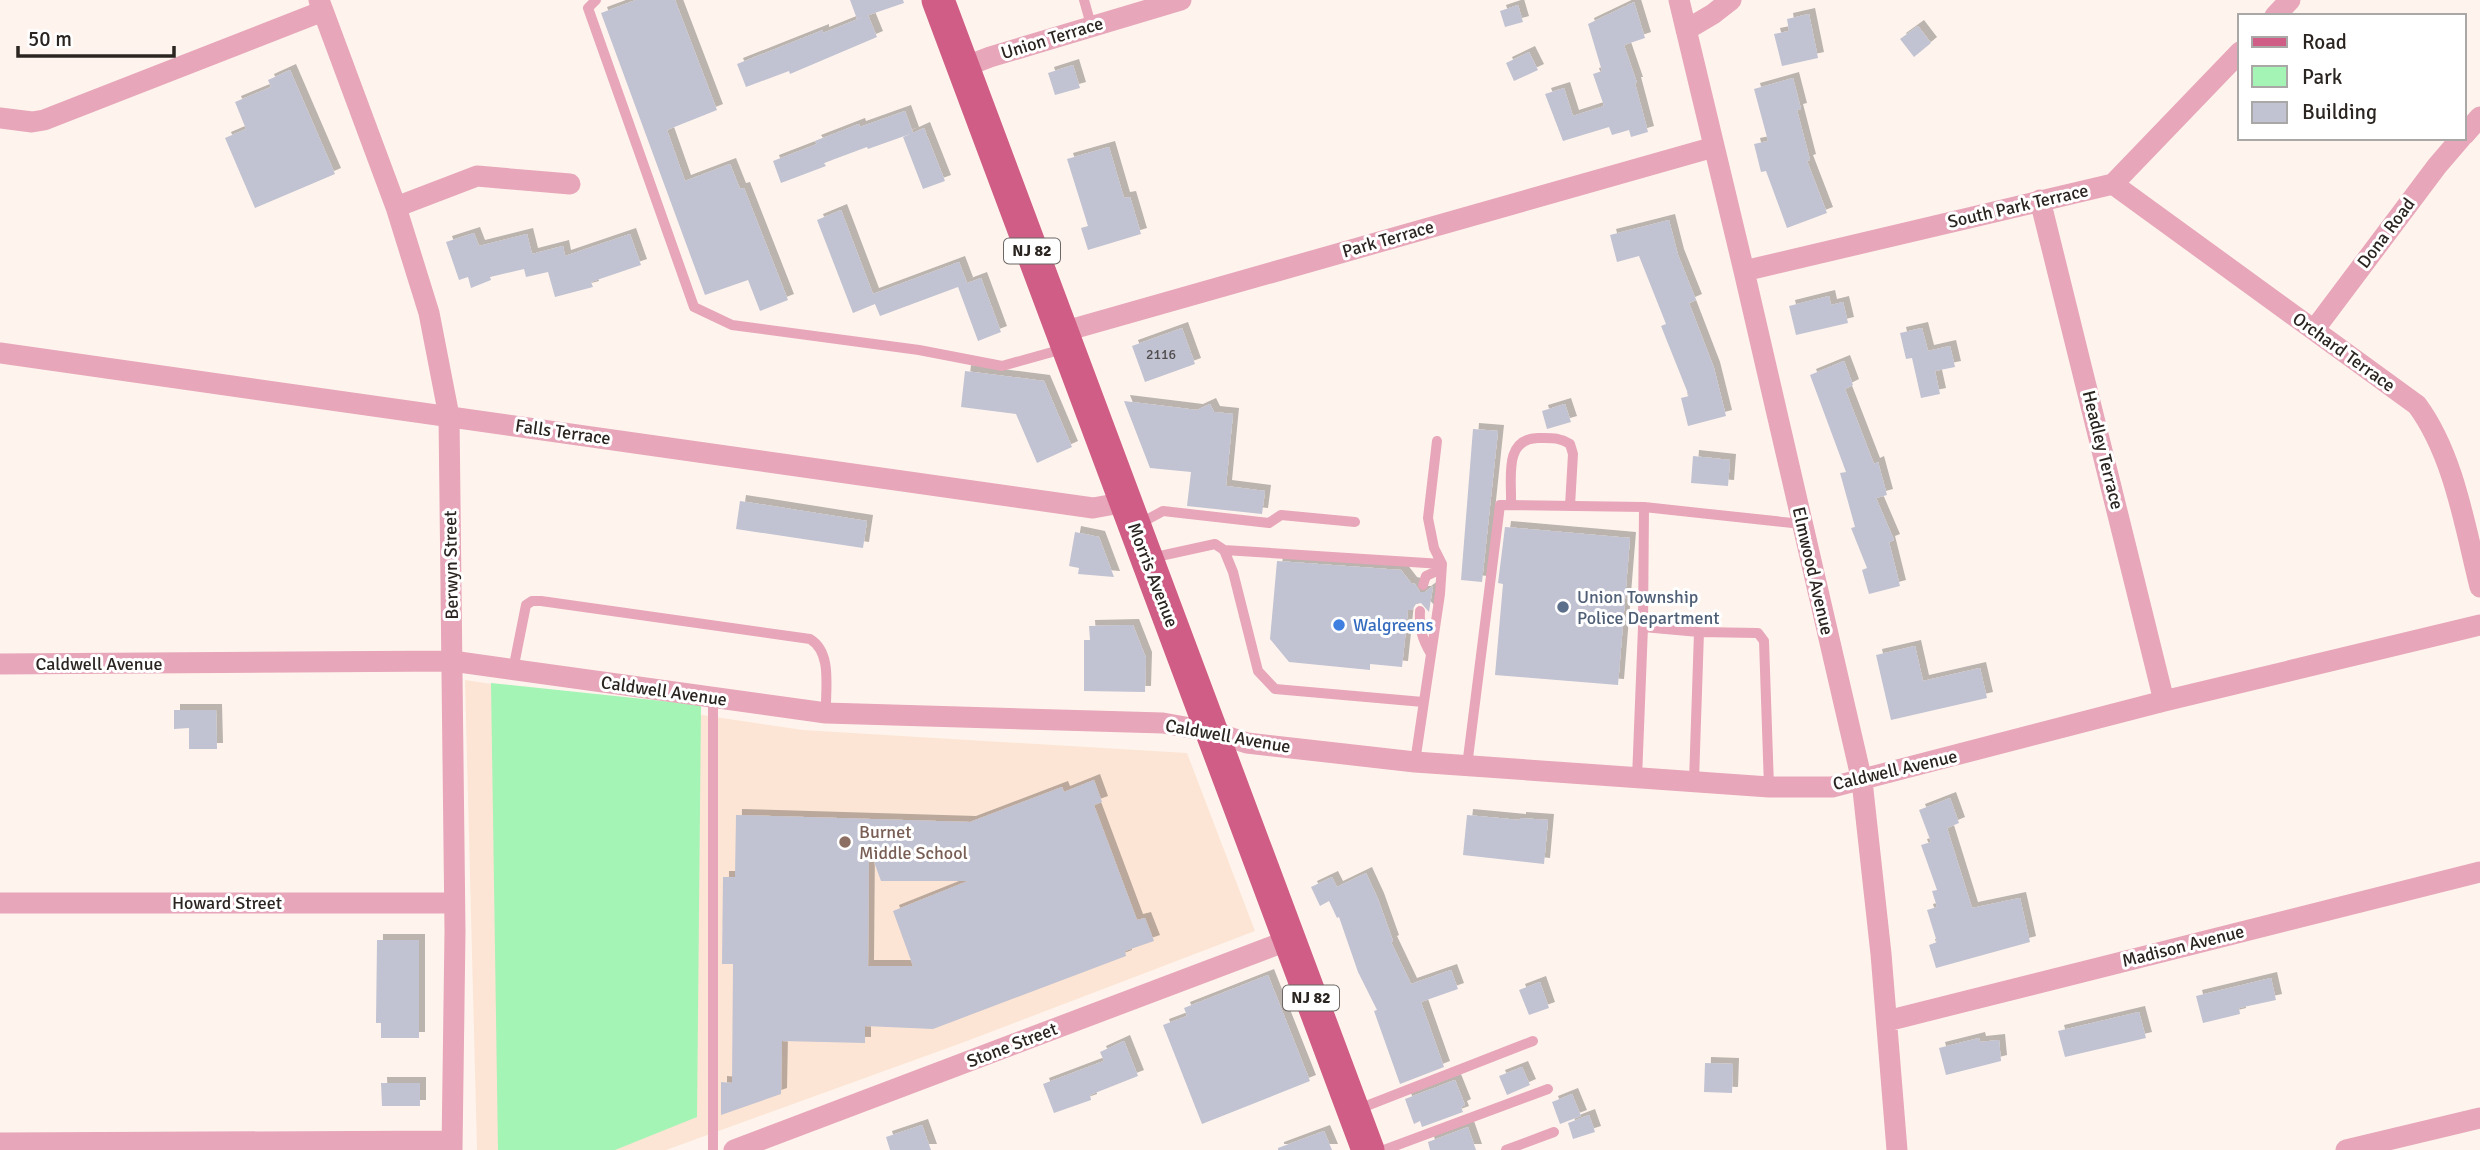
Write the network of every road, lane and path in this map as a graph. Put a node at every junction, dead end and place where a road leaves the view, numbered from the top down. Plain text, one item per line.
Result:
1 (596, 0) edge
2 (938, 0) edge
3 (1084, 0) edge
4 (1181, 0) edge
5 (1679, 0) edge
6 (1731, 0) edge
7 (2290, 0) edge
8 (321, 6) edge
9 (2277, 14) edge
10 (1091, 25) junction
11 (1686, 30) junction
12 (2238, 54) edge
13 (964, 67) junction
14 (2480, 117) edge
15 (0, 118) edge
16 (2466, 133) edge
17 (2460, 140) edge
18 (1714, 147) junction
19 (570, 184) dead end
20 (2113, 184) junction
21 (2040, 200) junction
22 (396, 207) junction
23 (1744, 271) junction
24 (2314, 330) junction
25 (1065, 340) junction
26 (0, 354) edge
27 (449, 416) junction
28 (1437, 441) dead end
29 (1505, 505) junction
30 (1570, 506) junction
31 (1644, 508) junction
32 (1130, 514) junction
33 (1355, 522) dead end
34 (1802, 524) junction
35 (1224, 550) junction
36 (1147, 559) junction
37 (1441, 566) junction
38 (1423, 585) dead end
39 (2480, 587) edge
40 (1420, 611) dead end
41 (2480, 625) edge
42 (1643, 626) junction
43 (1699, 632) junction
44 (1431, 654) junction
45 (452, 662) junction
46 (0, 664) edge
47 (513, 671) junction
48 (713, 698) junction
49 (2164, 701) junction
50 (1423, 702) junction
51 (826, 713) junction
52 (1213, 732) junction
53 (1415, 762) junction
54 (1467, 766) junction
55 (1637, 778) junction
56 (1693, 781) junction
57 (1862, 781) junction
58 (1769, 787) junction
59 (2480, 872) edge
60 (0, 903) edge
61 (454, 903) junction
62 (1289, 940) junction
63 (1887, 1021) junction
64 (1533, 1041) dead end
65 (1548, 1089) dead end
66 (1354, 1110) junction
67 (2480, 1118) edge
68 (1554, 1132) dead end
69 (0, 1143) edge
70 (452, 1145) edge
71 (713, 1150) edge
72 (734, 1150) edge
73 (1368, 1150) edge
74 (1384, 1150) edge
75 (1506, 1150) edge
76 (1896, 1150) edge
77 (2346, 1150) edge

1 - 25 lane
2 - 13 main road, Morris Avenue / NJ 82
3 - 10 lane
4 - 10 street, Union Terrace
5 - 11 street, Elmwood Avenue
6 - 11 street
7 - 9 street
8 - 15 street
8 - 22 street, Berwyn Street
10 - 13 street, Union Terrace
11 - 18 street, Elmwood Avenue
12 - 20 street, South Park Terrace
13 - 25 main road, Morris Avenue / NJ 82
14 - 16 street, Dona Road
17 - 24 street, Dona Road
18 - 23 street, Elmwood Avenue
18 - 25 street, Park Terrace
19 - 22 street
20 - 21 street, South Park Terrace
20 - 24 street, Orchard Terrace
21 - 23 street, South Park Terrace
21 - 49 street, Headley Terrace
22 - 27 street, Berwyn Street
23 - 34 street, Elmwood Avenue
24 - 39 street, Orchard Terrace
25 - 32 main road, Morris Avenue / NJ 82
26 - 27 street, Falls Terrace
27 - 32 street, Falls Terrace
27 - 45 street, Berwyn Street
28 - 37 lane
29 - 30 lane
29 - 30 lane
29 - 54 lane
30 - 31 lane
31 - 34 lane
31 - 42 lane
32 - 33 lane
32 - 36 main road, Morris Avenue / NJ 82
34 - 57 street, Elmwood Avenue
35 - 36 lane
35 - 37 lane
35 - 50 lane
36 - 52 main road, Morris Avenue / NJ 82
37 - 38 lane
37 - 44 lane
40 - 44 lane
41 - 49 street, Caldwell Avenue
42 - 43 lane
42 - 55 lane
43 - 56 lane
43 - 58 lane
44 - 50 lane
45 - 46 street, Caldwell Avenue
45 - 47 street, Caldwell Avenue
45 - 61 street, Berwyn Street
47 - 48 street, Caldwell Avenue
47 - 51 lane
48 - 51 street, Caldwell Avenue
48 - 71 lane
49 - 57 street, Caldwell Avenue
50 - 53 lane
51 - 52 street, Caldwell Avenue
52 - 53 street, Caldwell Avenue
52 - 62 main road, Morris Avenue / NJ 82
53 - 54 street, Caldwell Avenue
54 - 55 street, Caldwell Avenue
55 - 56 street, Caldwell Avenue
56 - 58 street, Caldwell Avenue
57 - 58 street, Caldwell Avenue
57 - 63 street, Elmwood Avenue
59 - 63 street, Madison Avenue
60 - 61 street, Howard Street
61 - 70 street, Berwyn Street
62 - 66 main road, Morris Avenue / NJ 82
62 - 72 street, Stone Street
63 - 76 street, Elmwood Avenue
64 - 66 lane
65 - 74 lane
66 - 73 main road, Morris Avenue / NJ 82
67 - 77 street
68 - 75 lane
69 - 70 street

